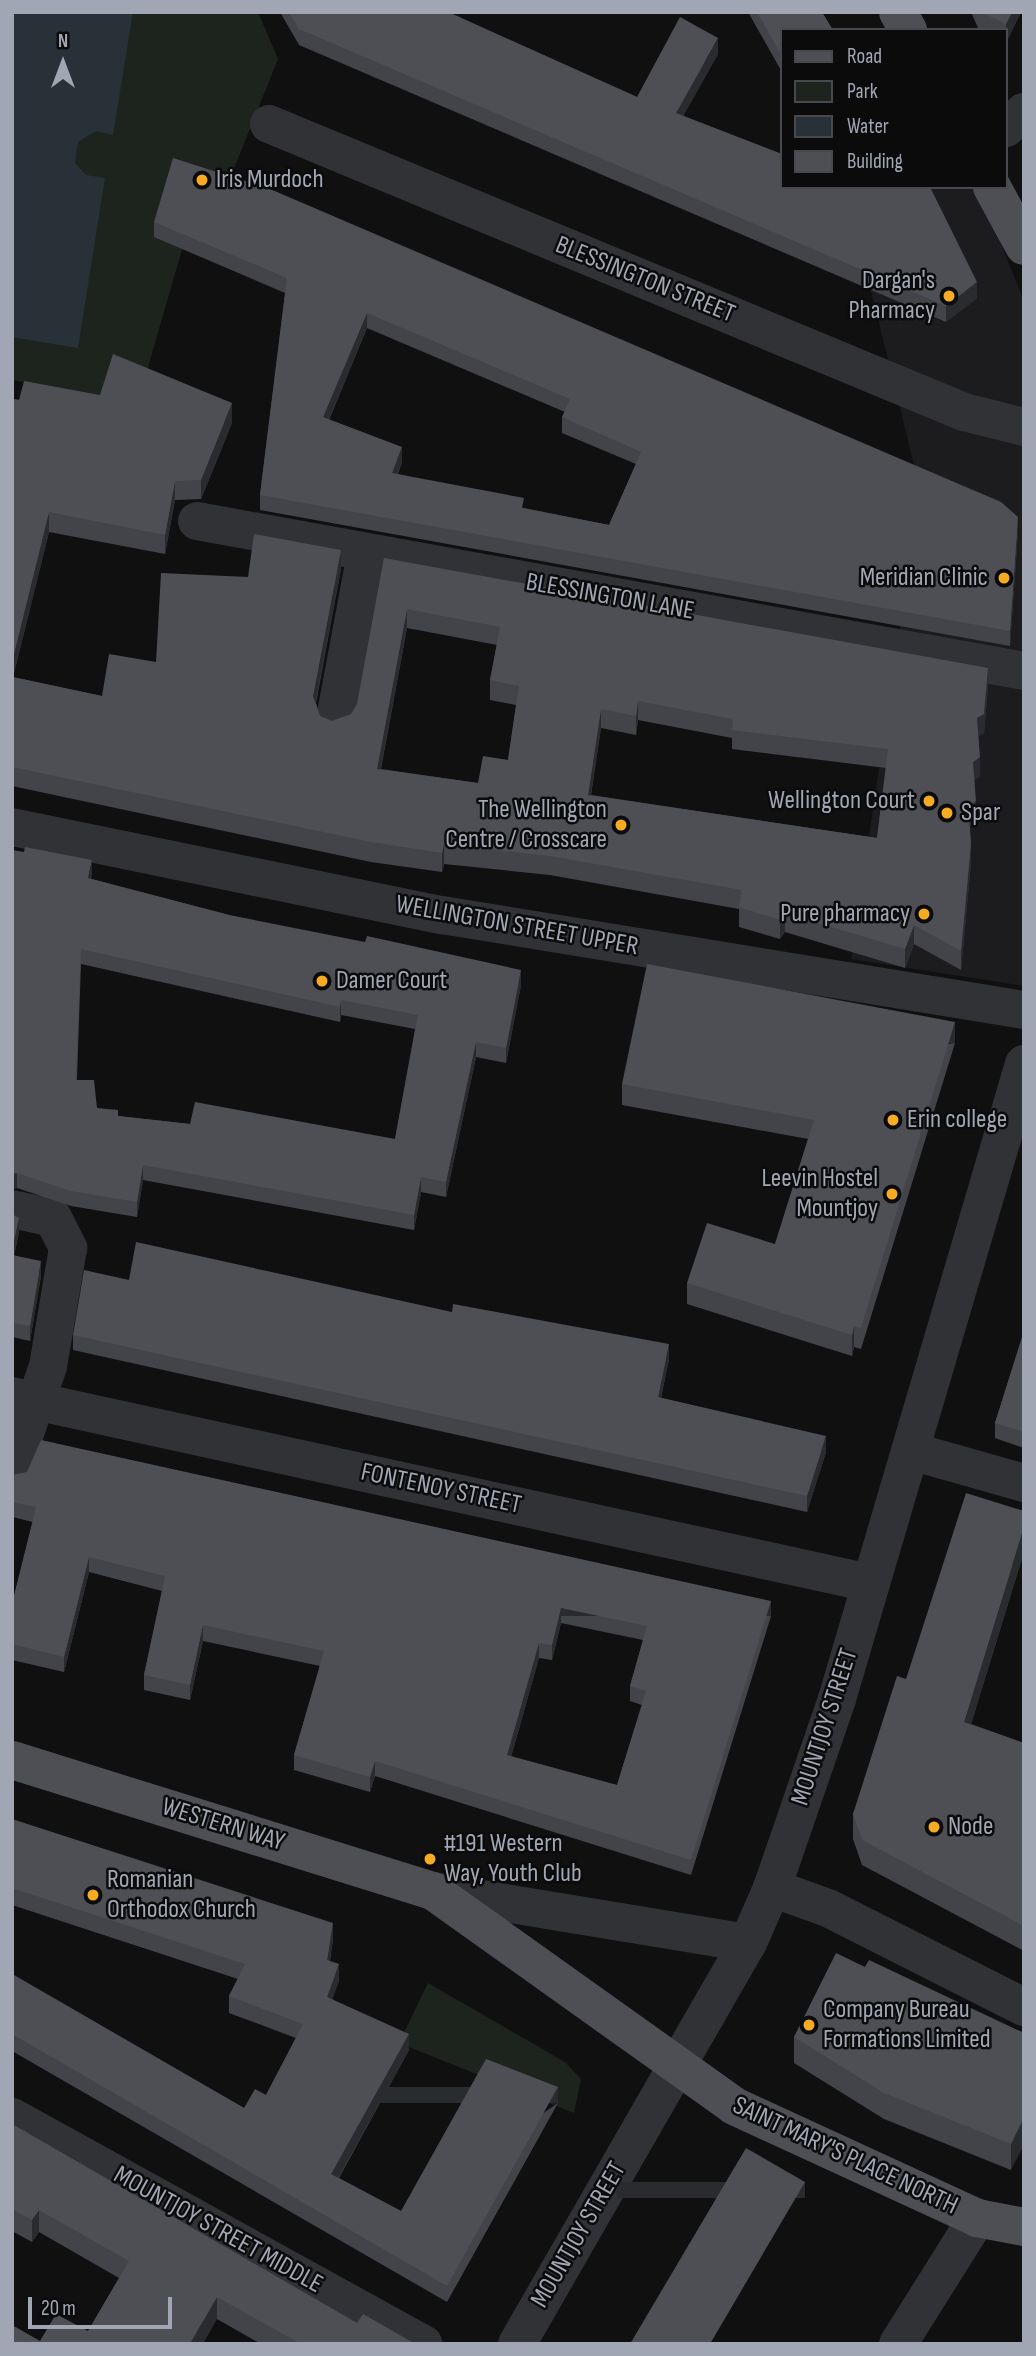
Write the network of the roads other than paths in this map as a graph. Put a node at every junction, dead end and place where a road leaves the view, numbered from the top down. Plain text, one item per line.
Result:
1 (898, 12) edge
2 (907, 28) edge
3 (1024, 112) edge
4 (269, 124) dead end
5 (1008, 126) edge
6 (993, 189) edge
7 (1024, 246) edge
8 (1024, 427) edge
9 (197, 521) dead end
10 (366, 553) junction
11 (1024, 671) edge
12 (335, 719) edge
13 (12, 827) edge
14 (1024, 1010) edge
15 (1024, 1064) edge
16 (12, 1209) edge
17 (23, 1398) edge
18 (911, 1451) junction
19 (12, 1471) edge
20 (1024, 1483) edge
21 (870, 1583) junction
22 (12, 1760) edge
23 (772, 1888) junction
24 (433, 1891) junction
25 (748, 1942) junction
26 (1024, 2007) edge
27 (675, 2066) junction
28 (12, 2118) edge
29 (977, 2218) junction
30 (1024, 2227) edge
31 (424, 2344) edge
32 (517, 2344) edge
33 (898, 2344) edge

1 - 2 main road
3 - 5 street
4 - 8 street, BLESSINGTON STREET
6 - 7 main road
9 - 10 street, BLESSINGTON LANE
10 - 11 street, BLESSINGTON LANE
10 - 12 street
13 - 14 street, WELLINGTON STREET UPPER
15 - 18 street, MOUNTJOY STREET
16 - 17 street
17 - 19 street
17 - 21 street, FONTENOY STREET
18 - 20 street
18 - 21 street, MOUNTJOY STREET
21 - 23 street, MOUNTJOY STREET
22 - 24 main road, WESTERN WAY
23 - 25 street, MOUNTJOY STREET
23 - 26 street
24 - 25 street, WESTERN WAY
24 - 27 main road, WESTERN WAY
25 - 27 street, MOUNTJOY STREET
27 - 29 main road, SAINT MARY'S PLACE NORTH
27 - 32 street, MOUNTJOY STREET
28 - 31 street, MOUNTJOY STREET MIDDLE
29 - 30 main road, SAINT MARY'S PLACE NORTH
29 - 33 street

